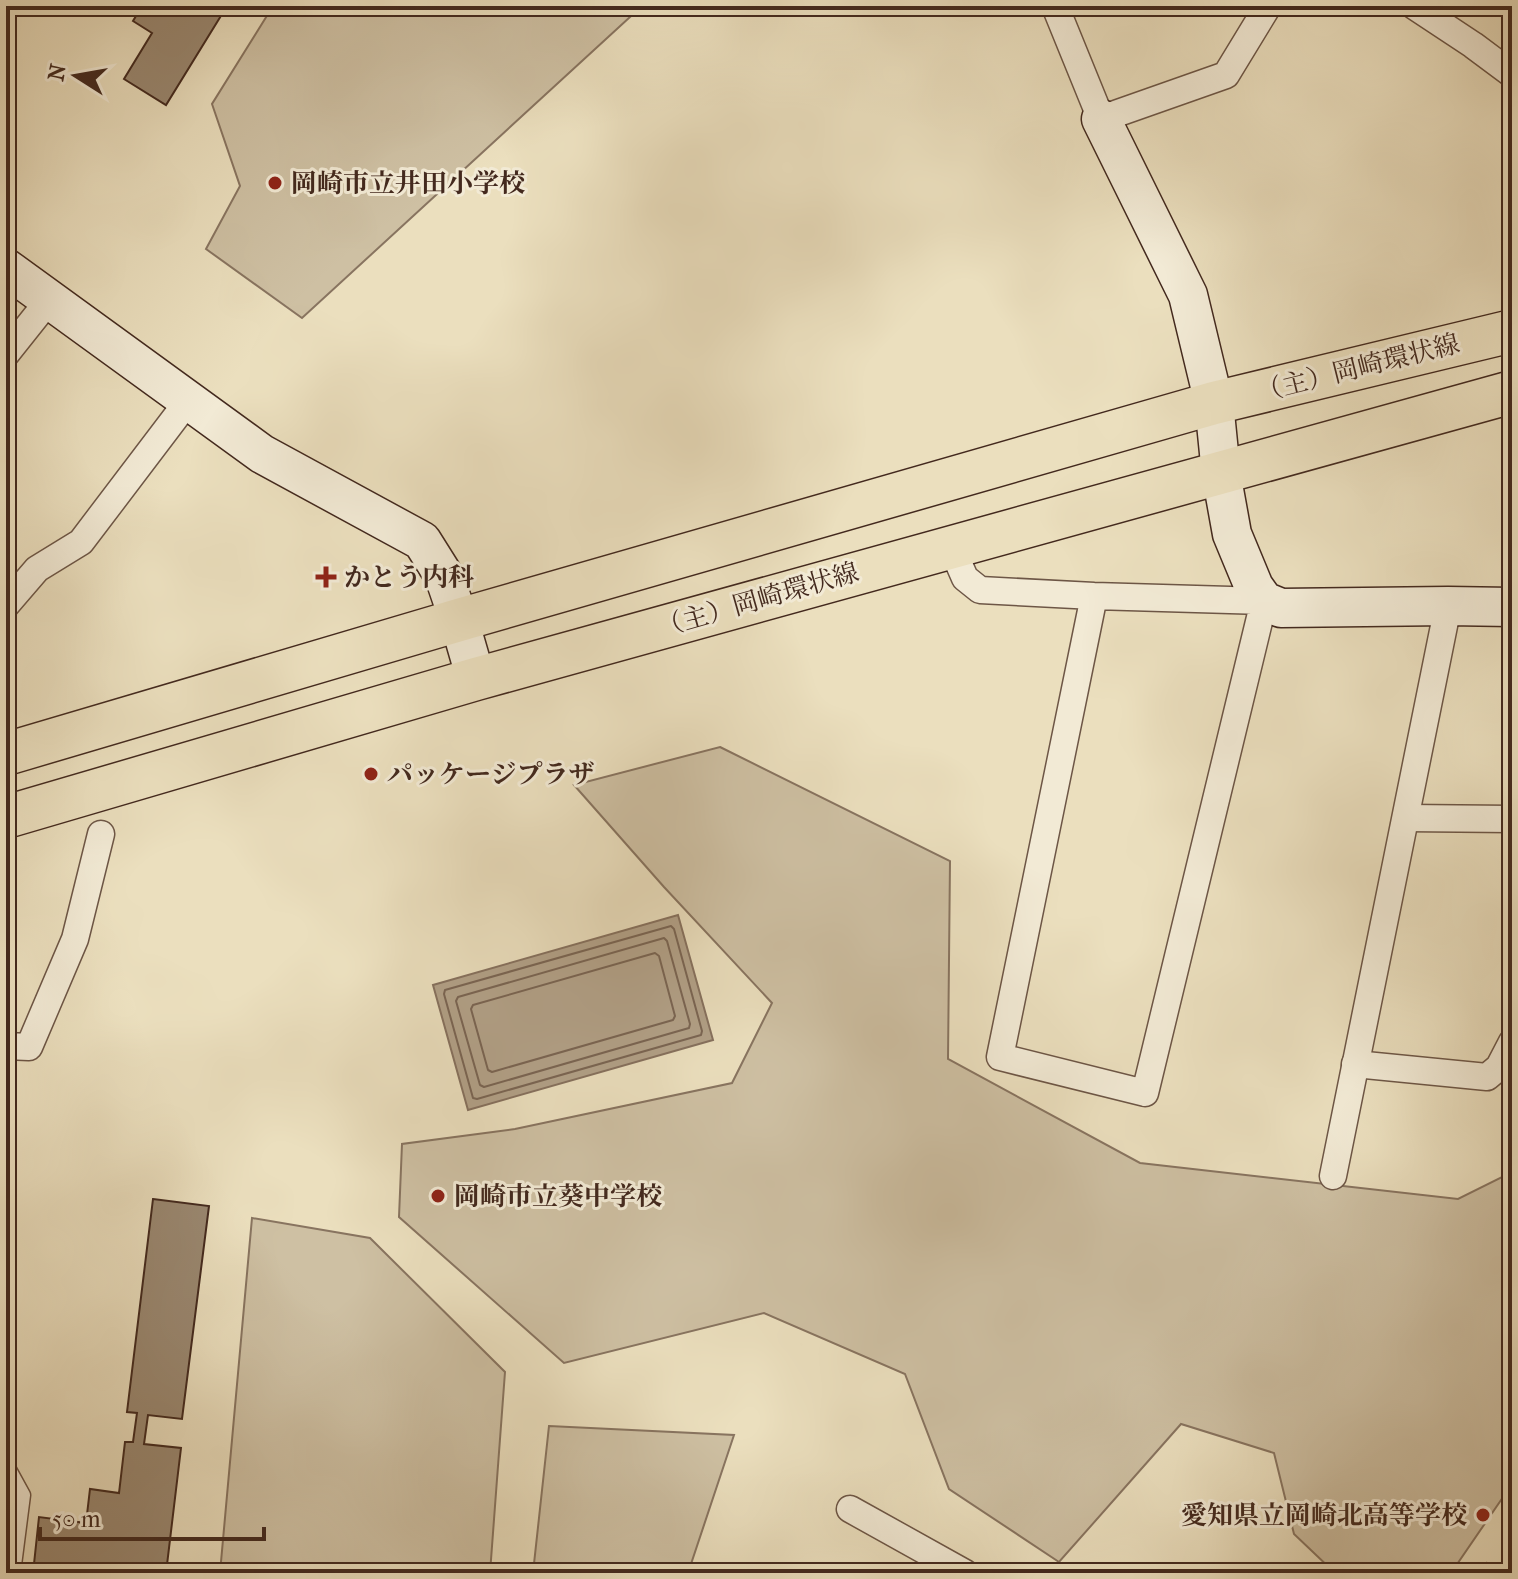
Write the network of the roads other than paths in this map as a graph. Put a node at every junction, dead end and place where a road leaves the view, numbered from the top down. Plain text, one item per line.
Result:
1 (1055, 6) edge
2 (1268, 6) edge
3 (1414, 6) edge
4 (1512, 74) edge
5 (1101, 119) junction
6 (6, 268) edge
7 (49, 300) junction
8 (1512, 331) edge
9 (6, 354) edge
10 (1512, 392) edge
11 (188, 401) junction
12 (1214, 403) junction
13 (1221, 473) junction
14 (951, 546) junction
15 (1094, 596) junction
16 (1264, 601) junction
17 (6, 605) edge
18 (1448, 606) junction
19 (1512, 607) edge
20 (459, 620) junction
21 (476, 679) junction
22 (6, 754) edge
23 (6, 817) edge
24 (1406, 818) junction
25 (1512, 819) edge
26 (101, 834) dead end
27 (1512, 1042) edge
28 (6, 1046) edge
29 (1355, 1064) junction
30 (1333, 1176) dead end
31 (6, 1464) edge
32 (850, 1509) dead end
33 (13, 1573) edge
34 (965, 1573) edge

1 - 5 street
2 - 5 street
3 - 4 street
5 - 12 street
6 - 7 street
7 - 9 street
7 - 11 street
8 - 12 main road, （主）岡崎環状線
10 - 13 main road, （主）岡崎環状線
11 - 17 street
11 - 20 street
12 - 13 street
12 - 20 main road, （主）岡崎環状線
13 - 14 main road, （主）岡崎環状線
13 - 16 street
14 - 15 street
14 - 21 main road, （主）岡崎環状線
15 - 16 street
15 - 16 street
16 - 18 street
18 - 19 street
18 - 24 street
20 - 21 street
20 - 22 main road, （主）岡崎環状線
21 - 23 main road, （主）岡崎環状線
24 - 25 street
24 - 29 street
26 - 28 street
27 - 29 street
29 - 30 street
31 - 33 lane
32 - 34 street

